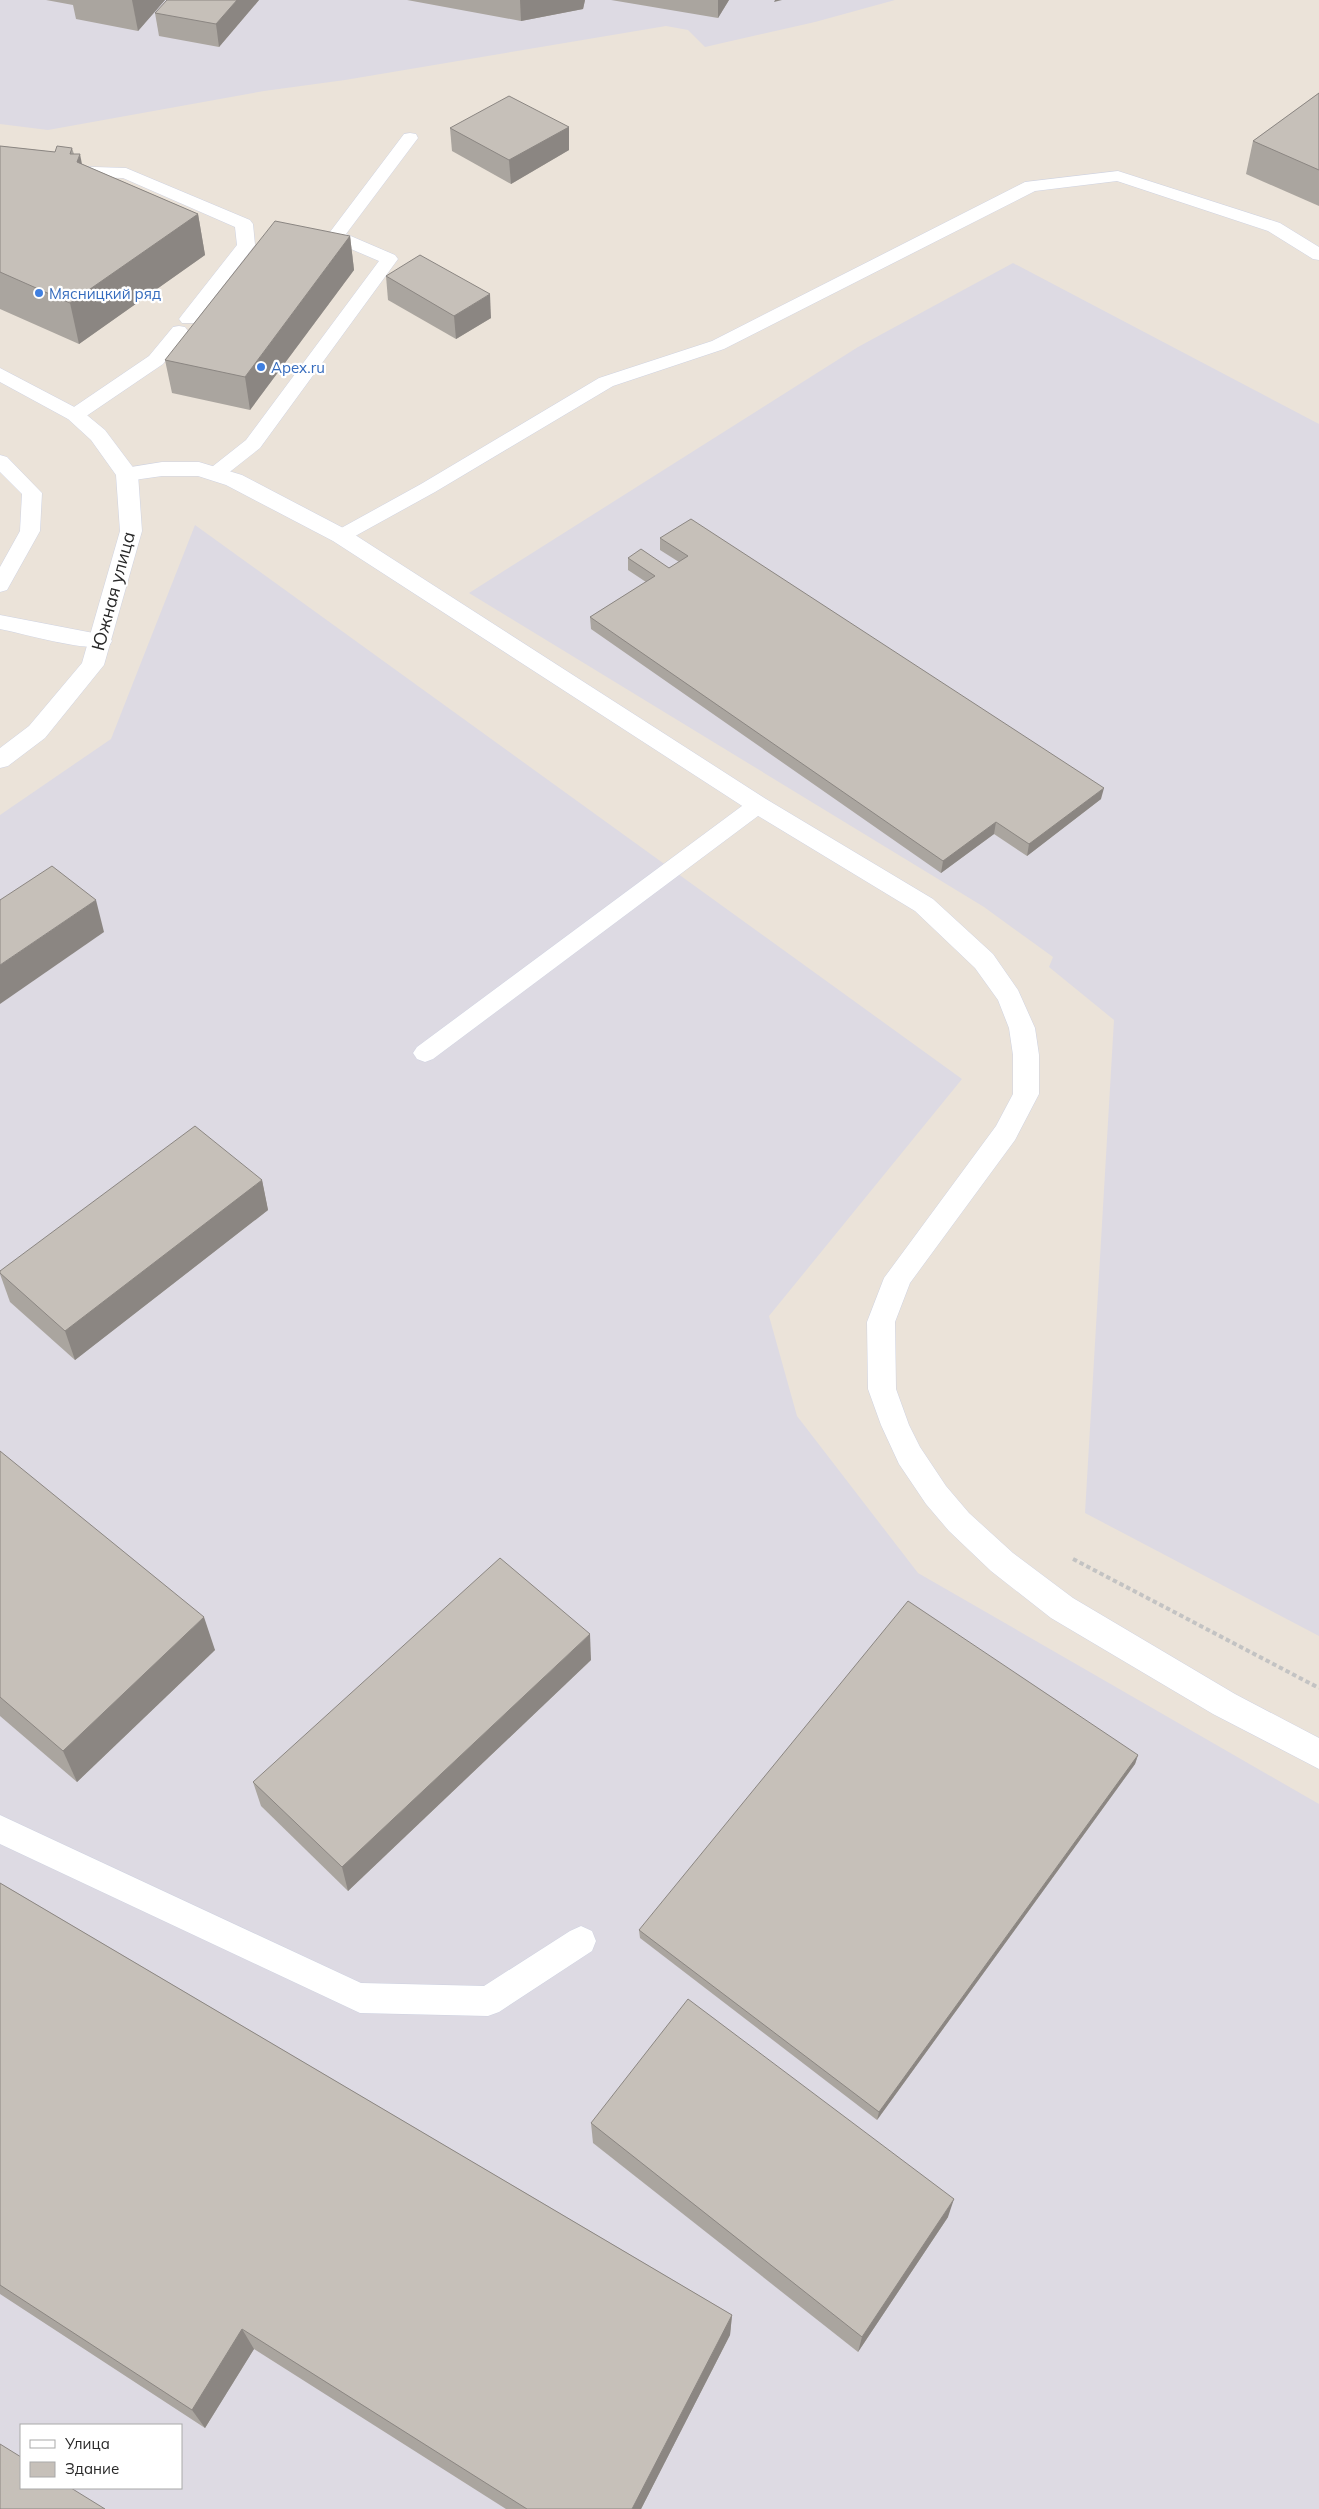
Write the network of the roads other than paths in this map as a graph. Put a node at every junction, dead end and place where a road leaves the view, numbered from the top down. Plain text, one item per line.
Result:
1 (410, 138) dead end
2 (0, 169) edge
3 (1319, 255) edge
4 (1, 376) edge
5 (75, 415) junction
6 (0, 462) edge
7 (127, 474) junction
8 (216, 474) junction
9 (341, 536) junction
10 (0, 585) edge
11 (0, 622) edge
12 (102, 641) junction
13 (0, 760) edge
14 (758, 805) junction
15 (425, 1053) dead end
16 (1319, 1754) edge
17 (0, 1829) edge
18 (581, 1940) dead end

1 - 8 lane
2 - 5 lane
3 - 9 lane
4 - 5 street
5 - 7 street
6 - 10 lane
7 - 8 street
7 - 12 street, Южная улица
8 - 9 street
9 - 14 street
11 - 12 lane
12 - 13 street, Южная улица
14 - 15 lane
14 - 16 street
17 - 18 lane

